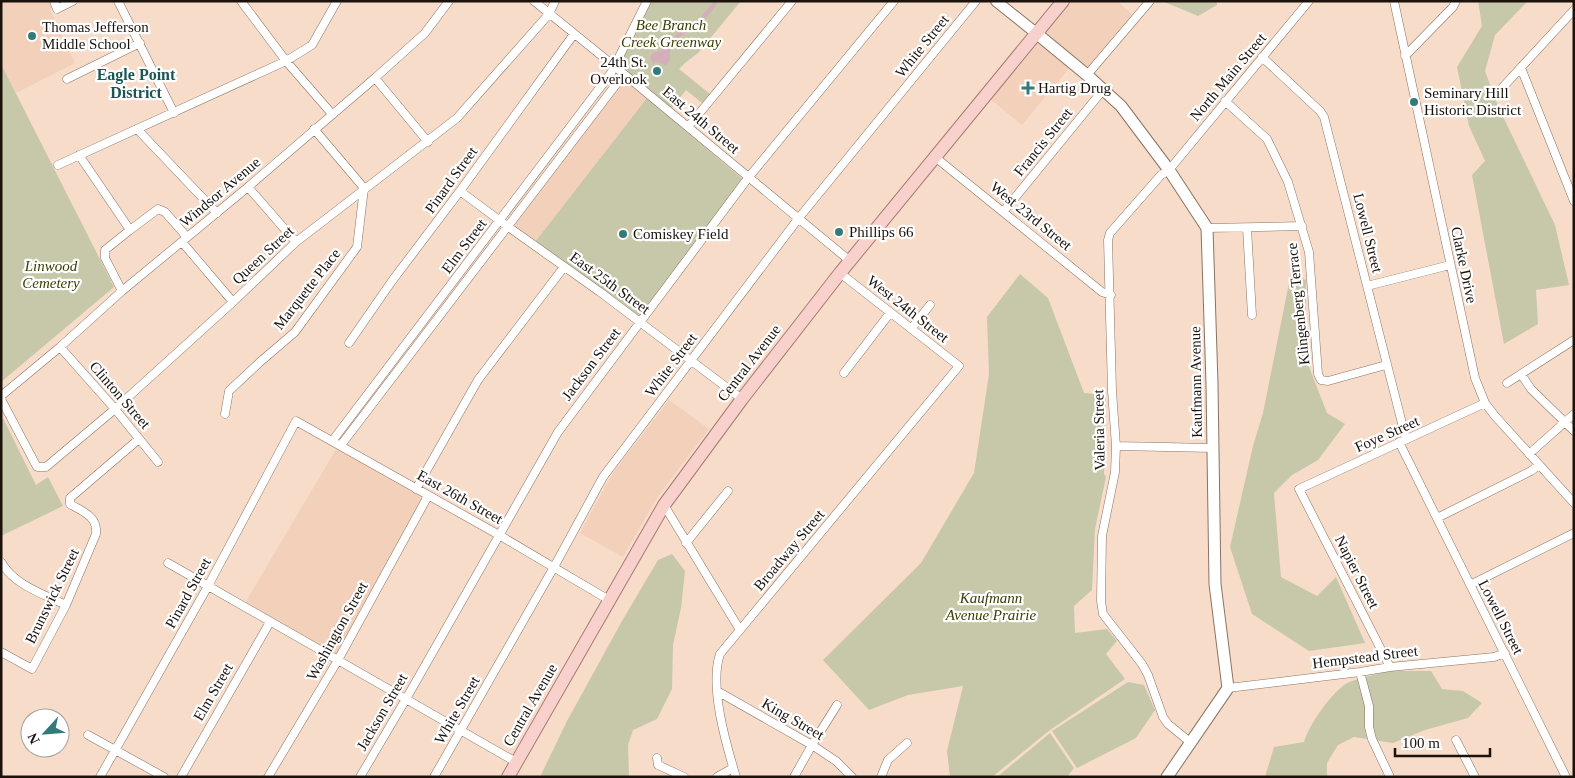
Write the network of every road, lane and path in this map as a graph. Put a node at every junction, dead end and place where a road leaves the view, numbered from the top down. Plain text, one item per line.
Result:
1 (73, 1) edge
2 (118, 1) edge
3 (241, 1) edge
4 (337, 1) edge
5 (449, 1) edge
6 (534, 1) edge
7 (555, 1) edge
8 (647, 1) edge
9 (792, 1) edge
10 (894, 1) edge
11 (976, 1) edge
12 (996, 1) edge
13 (1062, 1) edge
14 (1150, 1) edge
15 (1309, 1) edge
16 (1394, 1) edge
17 (1456, 1) edge
18 (56, 5) edge
19 (1574, 10) edge
20 (549, 14) junction
21 (1036, 33) junction
22 (574, 34) junction
23 (140, 43) junction
24 (1405, 56) junction
25 (1262, 57) junction
26 (286, 61) junction
27 (615, 67) junction
28 (1521, 68) junction
29 (624, 74) junction
30 (1087, 75) junction
31 (375, 78) junction
32 (67, 79) dead end
33 (1502, 88) dead end
34 (1103, 90) junction
35 (1225, 102) junction
36 (174, 113) junction
37 (332, 114) junction
38 (688, 127) junction
39 (137, 129) junction
40 (314, 129) junction
41 (428, 142) junction
42 (79, 155) junction
43 (935, 157) junction
44 (58, 165) dead end
45 (1169, 170) junction
46 (748, 178) junction
47 (248, 186) junction
48 (364, 188) junction
49 (460, 191) junction
50 (1574, 201) edge
51 (1004, 212) junction
52 (217, 213) junction
53 (798, 219) junction
54 (500, 221) junction
55 (507, 226) junction
56 (1302, 226) junction
57 (1207, 228) junction
58 (1247, 228) junction
59 (130, 230) junction
60 (185, 240) junction
61 (296, 242) junction
62 (850, 261) junction
63 (1450, 265) junction
64 (564, 267) junction
65 (840, 273) junction
66 (1367, 286) junction
67 (122, 291) junction
68 (1111, 295) junction
69 (234, 302) junction
70 (930, 305) dead end
71 (890, 313) junction
72 (1252, 315) dead end
73 (640, 322) junction
74 (912, 329) junction
75 (1574, 340) edge
76 (349, 343) dead end
77 (60, 347) junction
78 (690, 361) junction
79 (1386, 365) junction
80 (958, 366) joint
81 (844, 373) dead end
82 (1521, 374) junction
83 (1507, 383) dead end
84 (1, 397) edge
85 (742, 399) junction
86 (1485, 403) junction
87 (115, 409) junction
88 (225, 414) dead end
89 (1574, 414) edge
90 (296, 421) joint
91 (1564, 422) junction
92 (1574, 431) edge
93 (139, 439) junction
94 (333, 440) junction
95 (1402, 441) junction
96 (341, 445) junction
97 (1116, 446) junction
98 (1213, 448) junction
99 (1528, 454) junction
100 (158, 462) dead end
101 (1539, 465) junction
102 (416, 489) junction
103 (1299, 489) joint
104 (728, 491) dead end
105 (428, 496) junction
106 (1574, 503) edge
107 (664, 505) junction
108 (1437, 518) junction
109 (1574, 533) edge
110 (499, 535) junction
111 (686, 543) junction
112 (168, 563) dead end
113 (554, 567) junction
114 (2, 568) edge
115 (1470, 585) junction
116 (208, 586) junction
117 (609, 600) junction
118 (66, 605) junction
119 (270, 622) junction
120 (740, 630) junction
121 (1, 652) edge
122 (1505, 654) junction
123 (338, 660) junction
124 (1390, 667) junction
125 (1360, 672) junction
126 (1228, 688) junction
127 (717, 691) junction
128 (406, 699) junction
129 (837, 705) dead end
130 (461, 730) junction
131 (88, 735) dead end
132 (1456, 740) dead end
133 (1190, 742) junction
134 (907, 743) dead end
135 (812, 745) junction
136 (115, 750) junction
137 (657, 758) dead end
138 (516, 762) junction
139 (734, 773) edge
140 (100, 777) edge
141 (164, 777) edge
142 (181, 777) edge
143 (268, 777) edge
144 (360, 777) edge
145 (434, 777) edge
146 (508, 777) edge
147 (684, 777) edge
148 (717, 777) edge
149 (794, 777) edge
150 (852, 777) edge
151 (881, 777) edge
152 (1168, 777) edge
153 (1390, 777) edge
154 (1475, 777) edge
155 (1566, 777) edge

1 - 18 street
2 - 23 street
3 - 26 street
4 - 26 street
5 - 31 street, Windsor Avenue
6 - 20 street, East 24th Street
7 - 20 street, Queen Street
8 - 27 street, Elm Street
9 - 38 street
10 - 46 street, Jackson Street
11 - 53 street, White Street
12 - 21 street
13 - 21 main road, Central Avenue
14 - 30 street
15 - 25 street, North Main Street
16 - 24 street, Clarke Drive
17 - 24 street
19 - 28 street
20 - 22 street, East 24th Street
20 - 41 street, Queen Street
21 - 30 main road
21 - 43 main road, Central Avenue
22 - 27 street, East 24th Street
22 - 49 street, Pinard Street
23 - 32 street
23 - 36 street
24 - 63 street, Clarke Drive
25 - 35 street, North Main Street
25 - 66 street, Lowell Street
26 - 36 street
26 - 37 street
27 - 29 street, East 24th Street
27 - 54 street, Elm Street
28 - 33 street
28 - 50 street
29 - 38 street, East 24th Street
29 - 55 street, Elm Street
30 - 34 main road
31 - 37 street, Windsor Avenue
31 - 41 street
34 - 45 main road
34 - 51 street, Francis Street
35 - 45 street, North Main Street
35 - 56 street, Klingenberg Terrace
36 - 39 street
37 - 40 street, Windsor Avenue
38 - 46 street, East 24th Street
39 - 42 street
39 - 52 street
40 - 47 street, Windsor Avenue
40 - 48 street
41 - 48 street, Queen Street
42 - 44 street
42 - 59 street
43 - 51 street, West 23rd Street
43 - 62 main road, Central Avenue
45 - 57 main road
45 - 68 street, Valeria Street
46 - 53 street, East 24th Street
46 - 73 street, Jackson Street
47 - 52 street, Windsor Avenue
47 - 61 street
48 - 61 street, Queen Street
48 - 88 street, Marquette Place
49 - 54 street, East 25th Street
49 - 76 street, Pinard Street
51 - 68 street, West 23rd Street
52 - 60 street, Windsor Avenue
53 - 62 street, East 24th Street
53 - 78 street, White Street
54 - 55 street, East 25th Street
54 - 94 street, Elm Street
55 - 64 street, East 25th Street
55 - 96 street, Elm Street
56 - 58 street
56 - 79 street, Klingenberg Terrace
57 - 58 street
57 - 98 main road, Kaufmann Avenue
58 - 72 street
59 - 60 street
59 - 67 street
60 - 67 street, Windsor Avenue
60 - 69 street
61 - 69 street, Queen Street
62 - 65 main road, Central Avenue
63 - 66 street
63 - 86 street, Clarke Drive
64 - 73 street, East 25th Street
64 - 102 street
65 - 71 street, West 24th Street
65 - 85 main road, Central Avenue
66 - 79 street, Lowell Street
67 - 77 street, Windsor Avenue
68 - 97 street, Valeria Street
69 - 87 street, Queen Street
70 - 74 street
71 - 74 street, West 24th Street
71 - 81 street
73 - 78 street, East 25th Street
73 - 110 street, Jackson Street
74 - 80 street, West 24th Street
75 - 82 street
77 - 84 street, Windsor Avenue
77 - 87 street, Clinton Street
78 - 85 street, East 25th Street
78 - 113 street, White Street
79 - 95 street, Lowell Street
80 - 120 street, Broadway Street
82 - 83 street
82 - 91 street
84 - 87 street, Queen Street
85 - 107 main road, Central Avenue
86 - 95 street, Foye Street
86 - 99 street, Clarke Drive
87 - 93 street, Clinton Street
89 - 91 street
90 - 94 street, East 26th Street
90 - 116 street, Pinard Street
91 - 92 street
91 - 99 street
93 - 100 street, Clinton Street
93 - 118 street, Brunswick Street
94 - 96 street, East 26th Street
95 - 103 street, Foye Street
95 - 108 street, Lowell Street
96 - 102 street, East 26th Street
97 - 98 street
97 - 133 street, Valeria Street
98 - 126 main road, Kaufmann Avenue
99 - 101 street, Clarke Drive
101 - 106 street, Clarke Drive
101 - 108 street
102 - 105 street, East 26th Street
103 - 124 street, Napier Street
104 - 111 street
105 - 110 street, East 26th Street
105 - 123 street, Washington Street
107 - 111 street
107 - 117 main road, Central Avenue
108 - 115 street, Lowell Street
109 - 115 street
110 - 113 street, East 26th Street
110 - 128 street, Jackson Street
111 - 120 street
112 - 116 street
113 - 117 street, East 26th Street
113 - 130 street, White Street
114 - 118 street
115 - 122 street, Lowell Street
116 - 119 street
116 - 136 street, Pinard Street
117 - 138 main road, Central Avenue
118 - 121 street, Brunswick Street
119 - 123 street
119 - 142 street, Elm Street
120 - 127 street, Broadway Street
122 - 124 street, Hempstead Street
122 - 155 street, Lowell Street
123 - 128 street
123 - 143 street, Washington Street
124 - 125 street, Hempstead Street
125 - 126 street, Hempstead Street
125 - 153 street
126 - 133 main road
127 - 135 street, King Street
127 - 139 street, Broadway Street
128 - 130 street
128 - 144 street, Jackson Street
129 - 135 street
130 - 138 street
130 - 145 street, White Street
131 - 136 street
132 - 154 street
133 - 152 main road
134 - 151 street
135 - 149 street
135 - 150 street, King Street
136 - 140 street, Pinard Street
136 - 141 street
137 - 147 street
138 - 146 main road, Central Avenue
139 - 148 street

